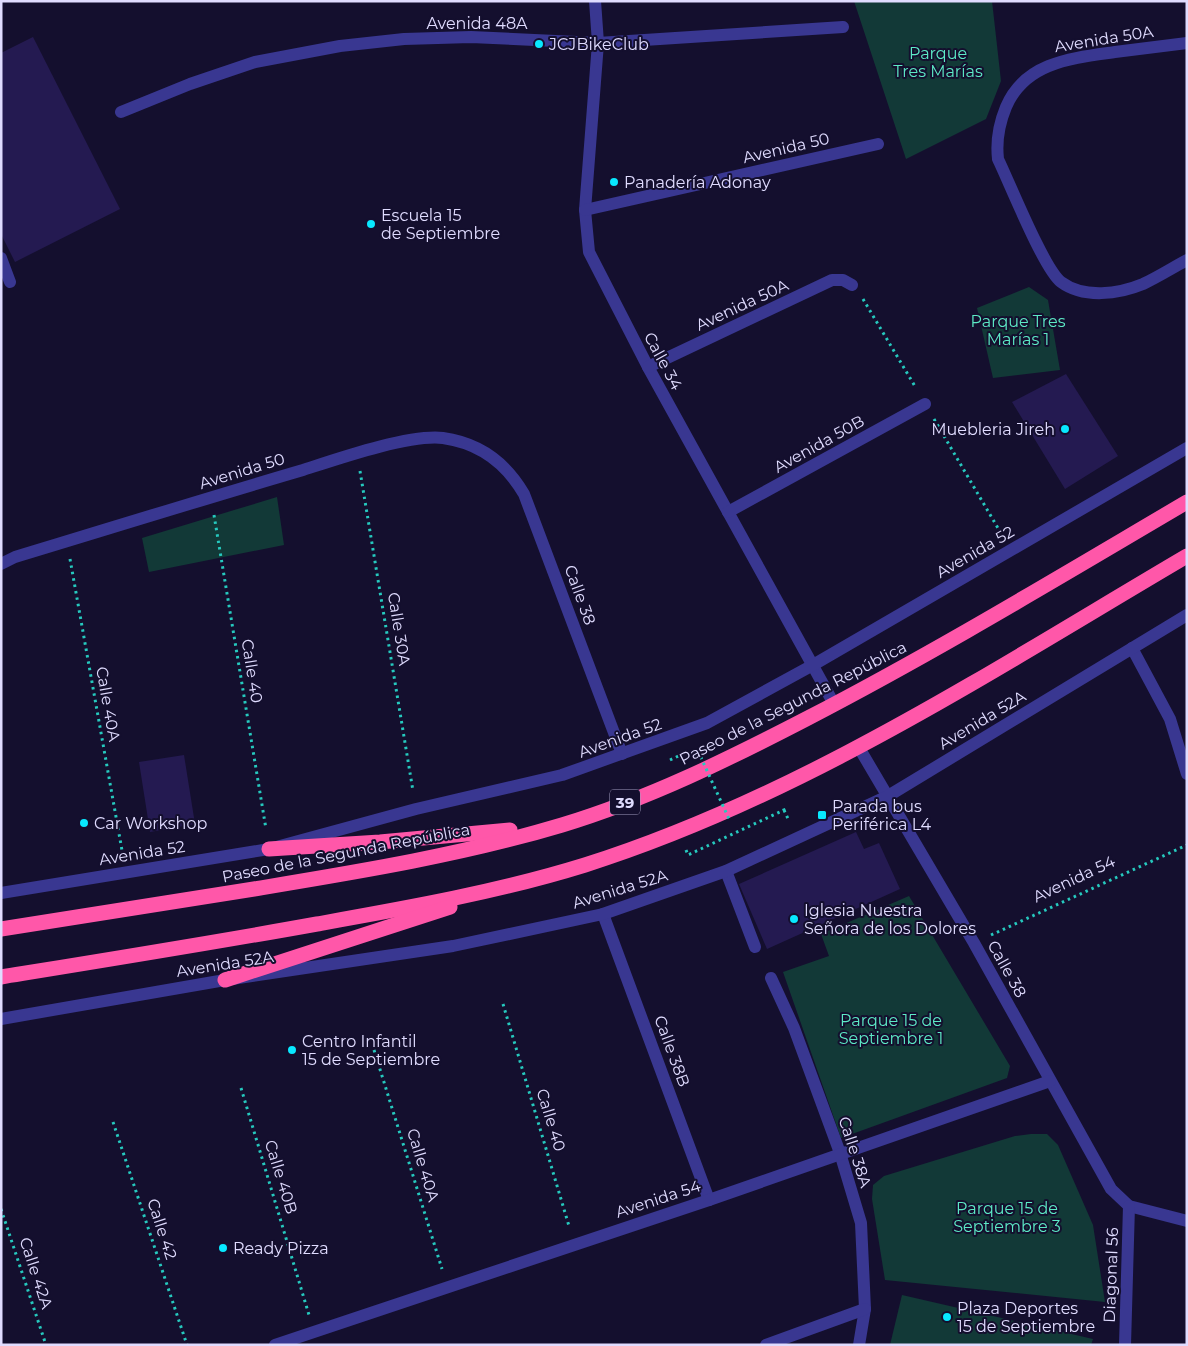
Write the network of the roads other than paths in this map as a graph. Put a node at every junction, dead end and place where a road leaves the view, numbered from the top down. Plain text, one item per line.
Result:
1 (595, 1) edge
2 (843, 27) dead end
3 (598, 43) junction
4 (1187, 43) edge
5 (121, 112) dead end
6 (878, 144) dead end
7 (585, 210) junction
8 (1, 258) edge
9 (1187, 260) edge
10 (10, 282) dead end
11 (852, 285) dead end
12 (648, 368) junction
13 (926, 404) dead end
14 (1187, 448) edge
15 (493, 457) joint
16 (1187, 502) edge
17 (728, 512) junction
18 (1187, 556) edge
19 (1, 564) edge
20 (1187, 616) edge
21 (1132, 648) junction
22 (813, 665) junction
23 (834, 704) junction
24 (858, 746) junction
25 (622, 754) junction
26 (1187, 774) edge
27 (888, 796) junction
28 (562, 825) junction
29 (269, 849) junction
30 (726, 871) junction
31 (520, 884) junction
32 (1, 893) edge
33 (603, 914) junction
34 (1, 929) edge
35 (755, 947) dead end
36 (1, 977) edge
37 (772, 978) dead end
38 (225, 980) junction
39 (1, 1019) edge
40 (1050, 1081) junction
41 (840, 1153) junction
42 (709, 1200) junction
43 (1130, 1206) junction
44 (1187, 1221) edge
45 (865, 1309) junction
46 (275, 1345) edge
47 (766, 1345) edge
48 (859, 1345) edge
49 (1125, 1345) edge

1 - 3 street, Calle 34
2 - 3 street, Avenida 48A
3 - 5 street, Avenida 48A
3 - 7 street, Calle 34
4 - 9 street, Avenida 50A
6 - 7 street, Avenida 50
7 - 12 street, Calle 34
8 - 10 street
11 - 12 street, Avenida 50A
12 - 17 street, Calle 34
13 - 17 street, Avenida 50B
14 - 22 street, Avenida 52
15 - 19 street, Avenida 50
15 - 25 street, Calle 38
16 - 23 highway, Paseo de la Segunda República / 39
17 - 22 street, Calle 34
18 - 24 highway
20 - 21 street, Avenida 52A
21 - 26 street
21 - 27 street, Avenida 52A
22 - 23 street, Calle 34
22 - 25 street, Avenida 52
23 - 28 highway, Paseo de la Segunda República / 39
24 - 27 street, Calle 38
24 - 31 highway
25 - 29 street, Avenida 52
27 - 30 street, Avenida 52A
27 - 40 street, Calle 38
28 - 29 highway
28 - 34 highway, Paseo de la Segunda República / 39
29 - 32 street, Avenida 52
30 - 33 street, Avenida 52A
30 - 35 street
31 - 36 highway
31 - 38 highway
33 - 38 street, Avenida 52A
33 - 42 street, Calle 38B
37 - 41 street, Calle 38A
38 - 39 street, Avenida 52A
40 - 41 street, Avenida 54
40 - 43 street, Calle 38
41 - 42 street, Avenida 54
41 - 45 street, Calle 38A
42 - 46 street, Avenida 54
43 - 44 street
43 - 49 street, Diagonal 56
45 - 47 street
45 - 48 street, Calle 38A

